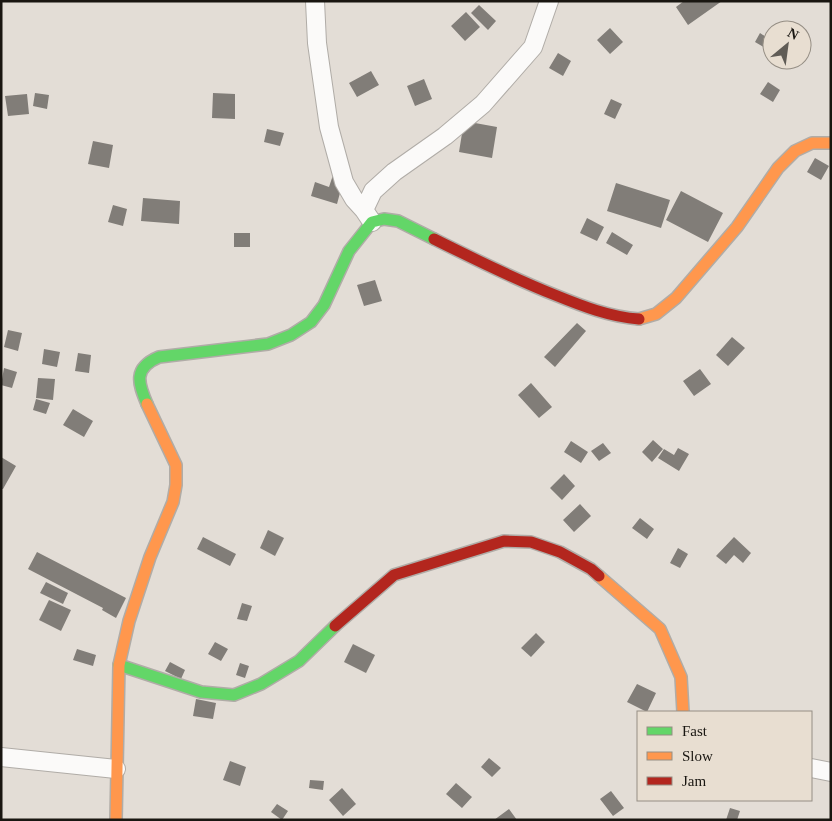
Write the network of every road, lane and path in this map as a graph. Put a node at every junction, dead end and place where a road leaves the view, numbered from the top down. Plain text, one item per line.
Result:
1 (315, 1) edge
2 (550, 1) edge
3 (831, 143) edge
4 (368, 216) junction
5 (119, 665) junction
6 (683, 711) edge
7 (1, 757) edge
8 (812, 768) edge
9 (116, 769) junction
10 (831, 772) edge
11 (116, 820) edge

1 - 4 street
2 - 4 street
3 - 4 street
4 - 5 street
5 - 6 street
5 - 9 street
7 - 9 street
8 - 10 street
9 - 11 street

